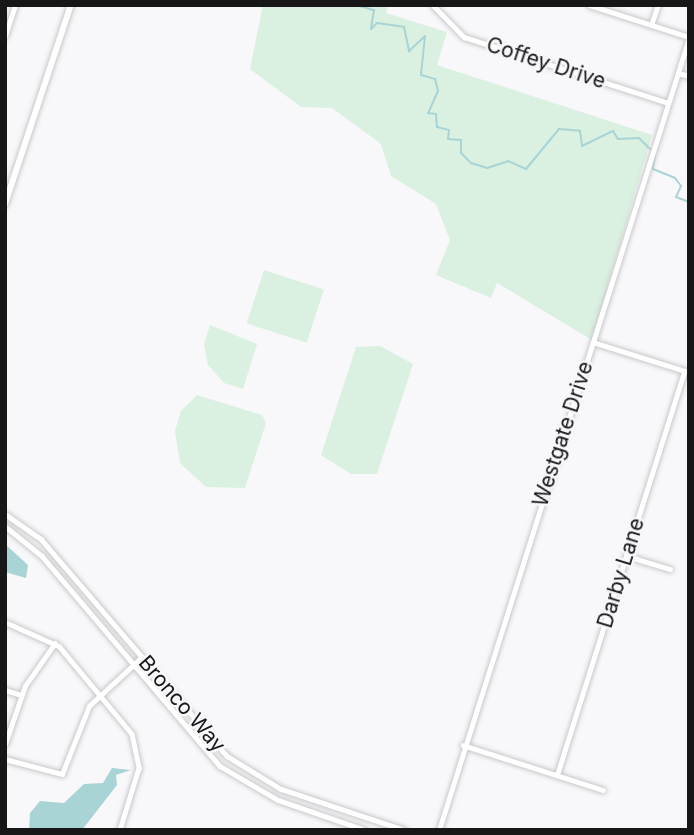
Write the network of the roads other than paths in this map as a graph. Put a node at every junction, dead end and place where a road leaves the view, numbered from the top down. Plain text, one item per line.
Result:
1 (15, 5) edge
2 (71, 5) edge
3 (589, 5) edge
4 (658, 5) edge
5 (433, 6) edge
6 (651, 25) junction
7 (5, 36) edge
8 (689, 37) edge
9 (678, 73) junction
10 (689, 76) edge
11 (668, 103) junction
12 (5, 204) edge
13 (593, 342) junction
14 (687, 372) edge
15 (5, 514) edge
16 (5, 526) edge
17 (627, 556) junction
18 (670, 569) dead end
19 (5, 622) edge
20 (55, 643) junction
21 (142, 657) junction
22 (132, 666) junction
23 (5, 690) edge
24 (99, 694) junction
25 (21, 695) junction
26 (5, 744) edge
27 (463, 746) junction
28 (5, 759) edge
29 (557, 775) junction
30 (603, 790) dead end
31 (394, 828) edge
32 (120, 830) edge
33 (365, 830) edge
34 (404, 830) edge
35 (439, 830) edge

1 - 7 street
2 - 12 main road
3 - 6 street
4 - 6 street
5 - 11 street, Coffey Drive
6 - 8 street
8 - 9 street, Westgate Drive
9 - 10 street
9 - 11 street, Westgate Drive
11 - 13 street, Westgate Drive
13 - 14 street
13 - 27 street, Westgate Drive
14 - 17 street, Darby Lane
15 - 21 street, Bronco Way
16 - 22 street, Bronco Way
17 - 18 street
17 - 29 street, Darby Lane
19 - 20 street
20 - 24 street
20 - 25 street
21 - 22 street
21 - 31 street, Bronco Way
22 - 24 street
22 - 33 street, Bronco Way
23 - 25 street
24 - 28 street
24 - 32 street
25 - 26 street
27 - 29 street
27 - 35 street, Westgate Drive
29 - 30 street
31 - 34 street, Bronco Way

